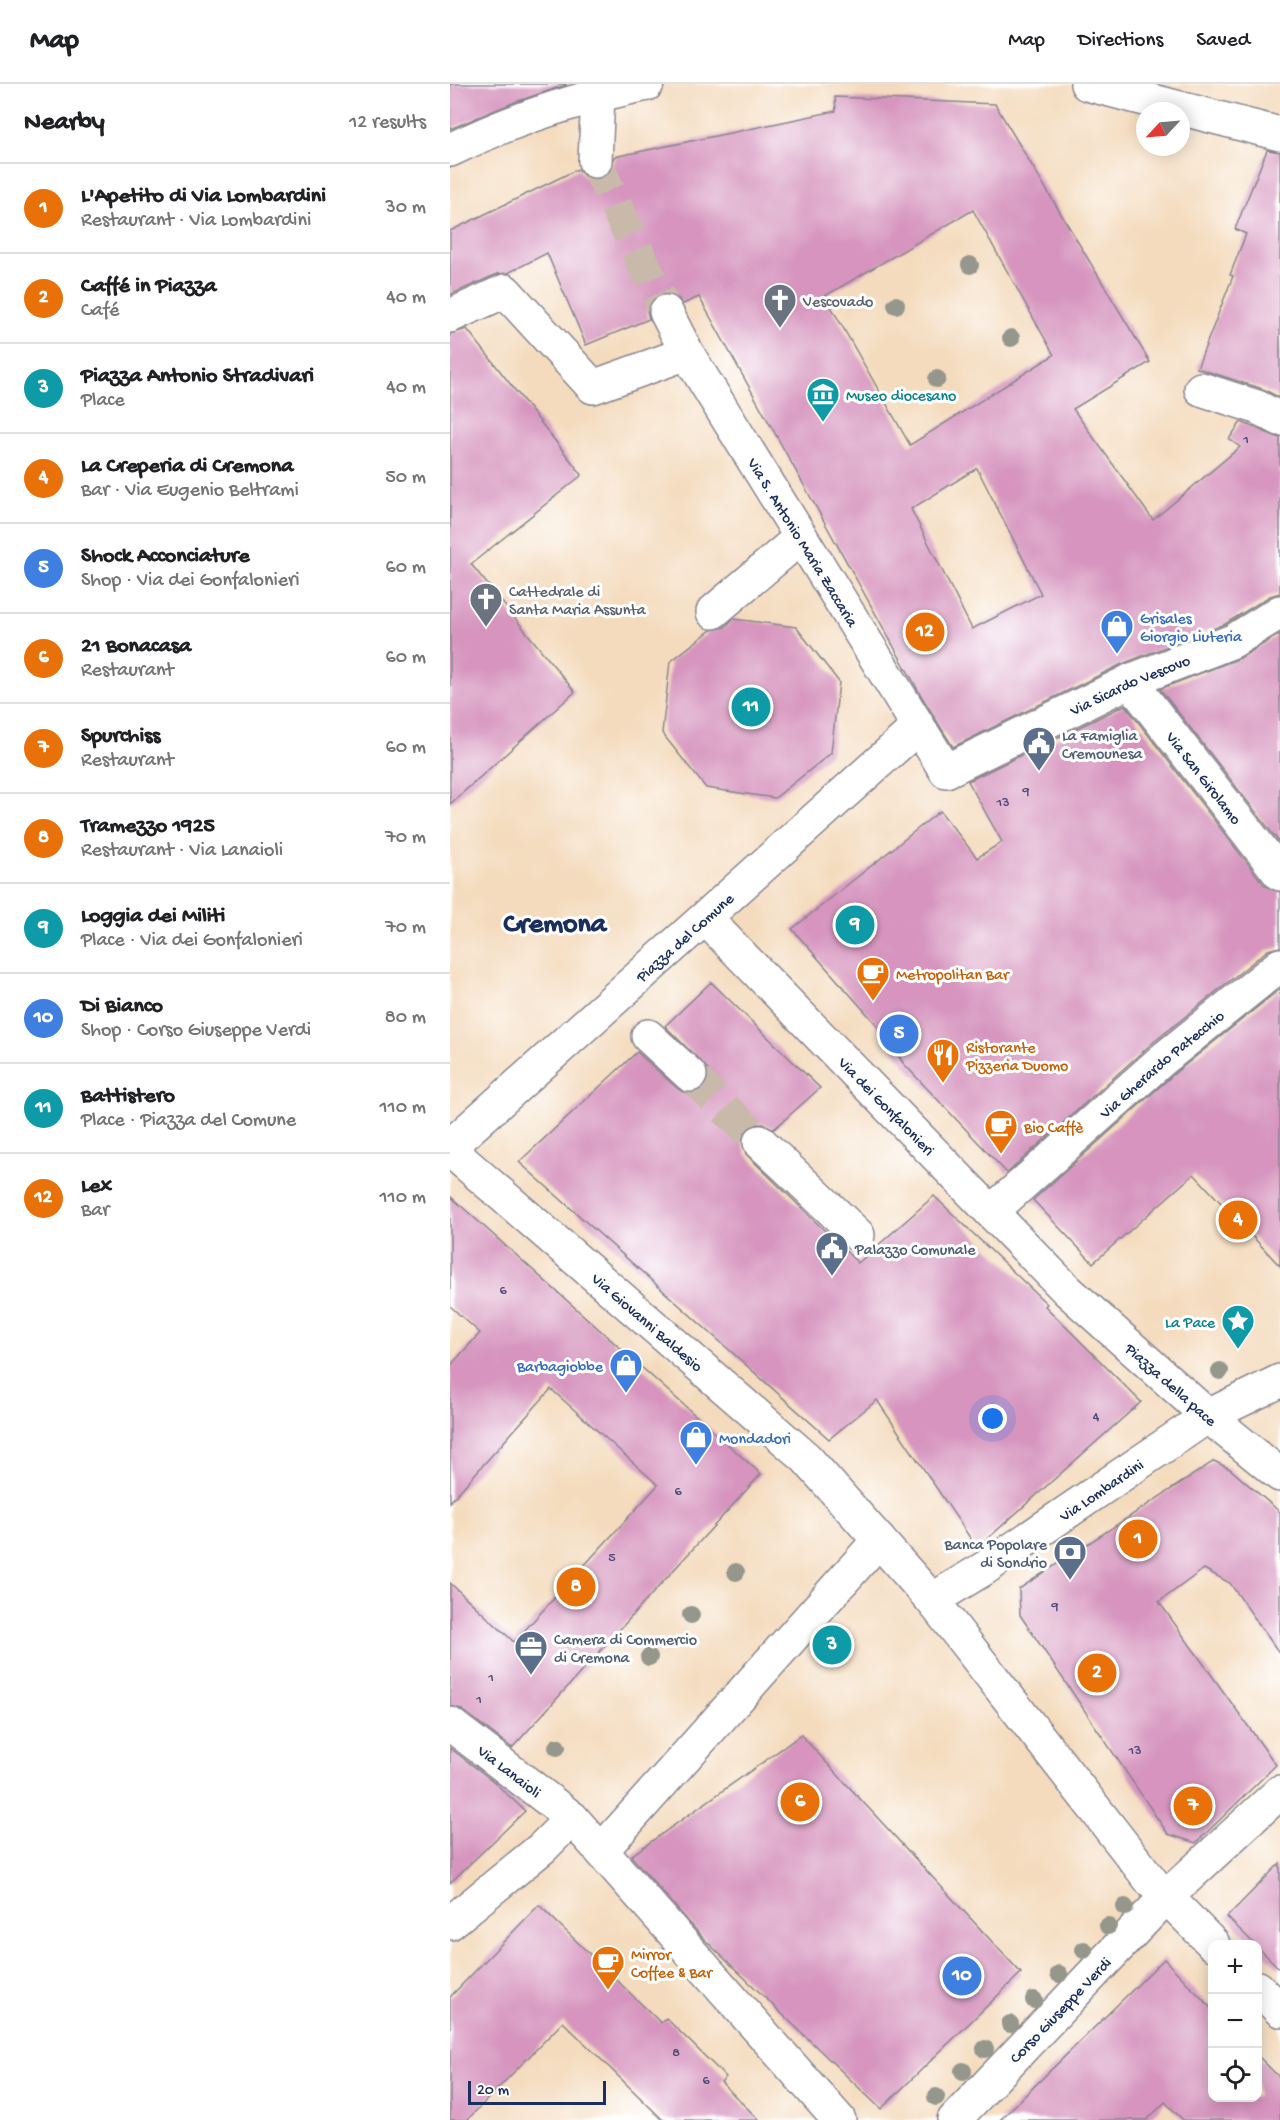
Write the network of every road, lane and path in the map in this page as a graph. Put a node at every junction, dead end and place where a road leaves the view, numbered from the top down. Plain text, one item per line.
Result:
1 (647, 84) edge
2 (1087, 84) edge
3 (597, 89) edge
4 (1280, 134) edge
5 (450, 150) edge
6 (595, 161) tunnel mouth
7 (666, 312) tunnel mouth
8 (450, 316) edge
9 (687, 353) junction
10 (1201, 389) dead end
11 (1280, 419) edge
12 (801, 537) junction
13 (713, 612) dead end
14 (1280, 612) edge
15 (1130, 681) junction
16 (918, 727) junction
17 (946, 771) joint
18 (1280, 874) edge
19 (706, 919) junction
20 (1280, 965) edge
21 (648, 1036) dead end
22 (690, 1076) tunnel mouth
23 (760, 1142) tunnel mouth
24 (450, 1148) edge
25 (491, 1185) joint
26 (990, 1212) junction
27 (858, 1235) dead end
28 (1067, 1290) joint
29 (1280, 1381) edge
30 (1208, 1416) junction
31 (1280, 1475) edge
32 (879, 1540) junction
33 (932, 1600) junction
34 (450, 1724) edge
35 (1280, 1792) edge
36 (572, 1818) junction
37 (602, 1851) junction
38 (1166, 1898) junction
39 (450, 1923) edge
40 (1209, 1940) edge
41 (1262, 1993) edge
42 (1280, 2010) edge
43 (839, 2120) edge
44 (954, 2120) edge

1 - 3 street
2 - 4 street
3 - 5 street
3 - 6 street
7 - 9 street, Via S. Antonio Maria Zaccaria
8 - 9 street
9 - 12 street, Via S. Antonio Maria Zaccaria
10 - 11 street
12 - 13 street
12 - 16 street, Via S. Antonio Maria Zaccaria
14 - 15 street, Via Sicardo Vescovo
15 - 17 street, Via Sicardo Vescovo
15 - 18 street, Via San Girolamo
16 - 17 street, Via S. Antonio Maria Zaccaria
16 - 19 street, Piazza del Comune
19 - 24 street, Piazza del Comune
19 - 26 street, Via dei Gonfalonieri
20 - 26 street, Via Gherardo Patecchio
21 - 22 street
23 - 27 street
24 - 25 street, Piazza del Comune
25 - 32 street, Via Giovanni Baldesio
26 - 28 street, Via dei Gonfalonieri
28 - 30 street, Piazza della pace
29 - 30 street, Via Lombardini
30 - 31 street, Piazza della pace
30 - 33 street, Via Lombardini
32 - 33 street, Via Giovanni Baldesio
32 - 37 street
33 - 38 street, Via Giovanni Baldesio
34 - 36 street, Via Lanaioli
35 - 38 street, Corso Giuseppe Verdi
36 - 37 street, Via Lanaioli
36 - 39 street
37 - 43 street, Via Lanaioli
38 - 40 street, Via Giovanni Baldesio
38 - 44 street, Corso Giuseppe Verdi
41 - 42 street

